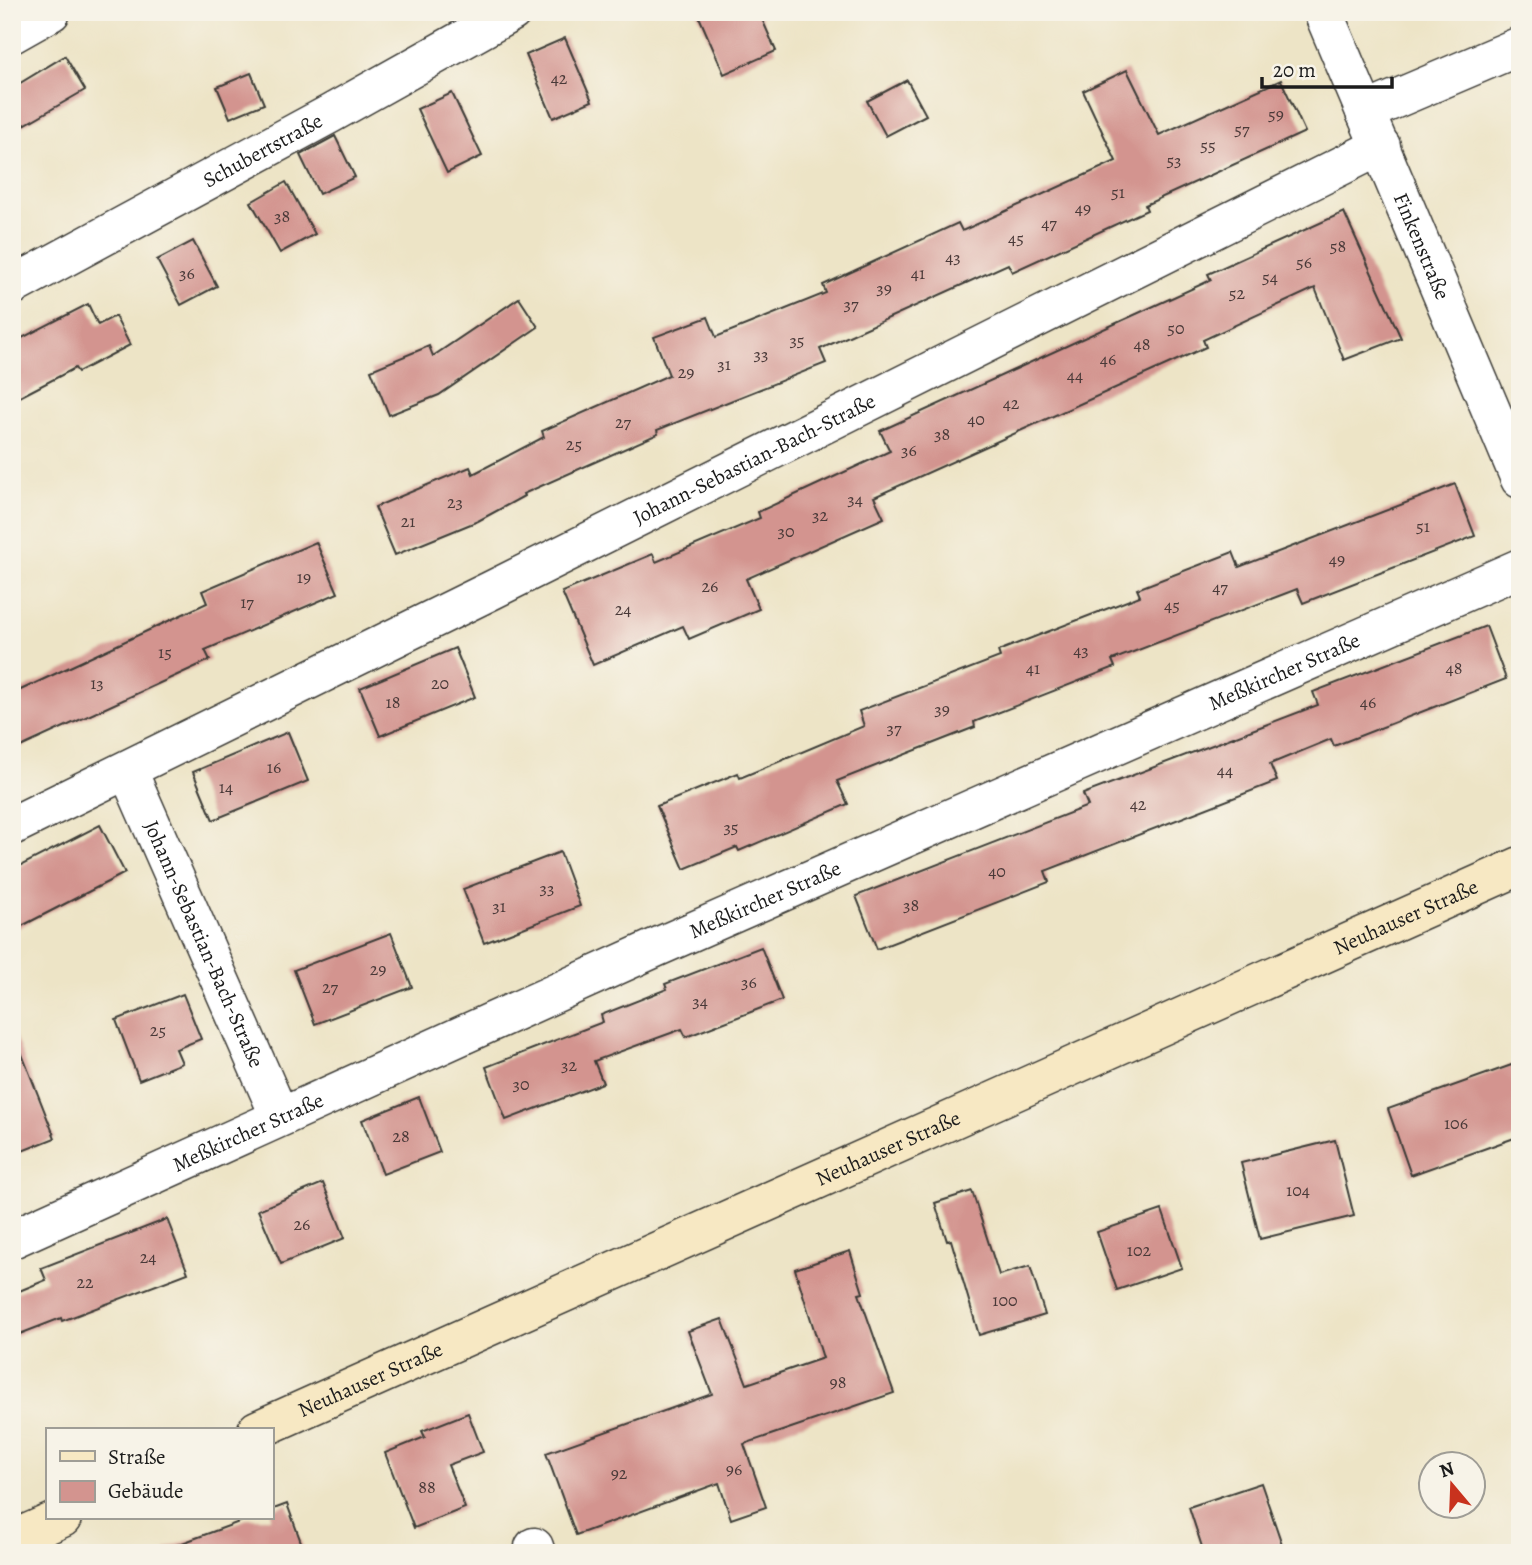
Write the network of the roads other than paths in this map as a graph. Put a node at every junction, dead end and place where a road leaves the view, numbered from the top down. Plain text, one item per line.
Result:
1 (51, 12) edge
2 (512, 12) edge
3 (1323, 12) edge
4 (12, 34) edge
5 (1520, 46) edge
6 (1365, 112) junction
7 (1381, 146) junction
8 (12, 286) edge
9 (1520, 479) edge
10 (1520, 568) edge
11 (128, 771) junction
12 (12, 826) edge
13 (1520, 866) edge
14 (280, 1117) junction
15 (12, 1239) edge
16 (261, 1428) edge
17 (57, 1520) edge
18 (12, 1540) edge

1 - 4 street
2 - 8 street, Schubertstraße
3 - 6 street, Finkenstraße
5 - 6 street
6 - 7 street, Finkenstraße
7 - 9 street, Finkenstraße
7 - 11 street, Johann-Sebastian-Bach-Straße
10 - 14 street, Meßkircher Straße
11 - 12 street, Johann-Sebastian-Bach-Straße
11 - 14 street, Johann-Sebastian-Bach-Straße
13 - 16 street, Neuhauser Straße
14 - 15 street, Meßkircher Straße
17 - 18 street

